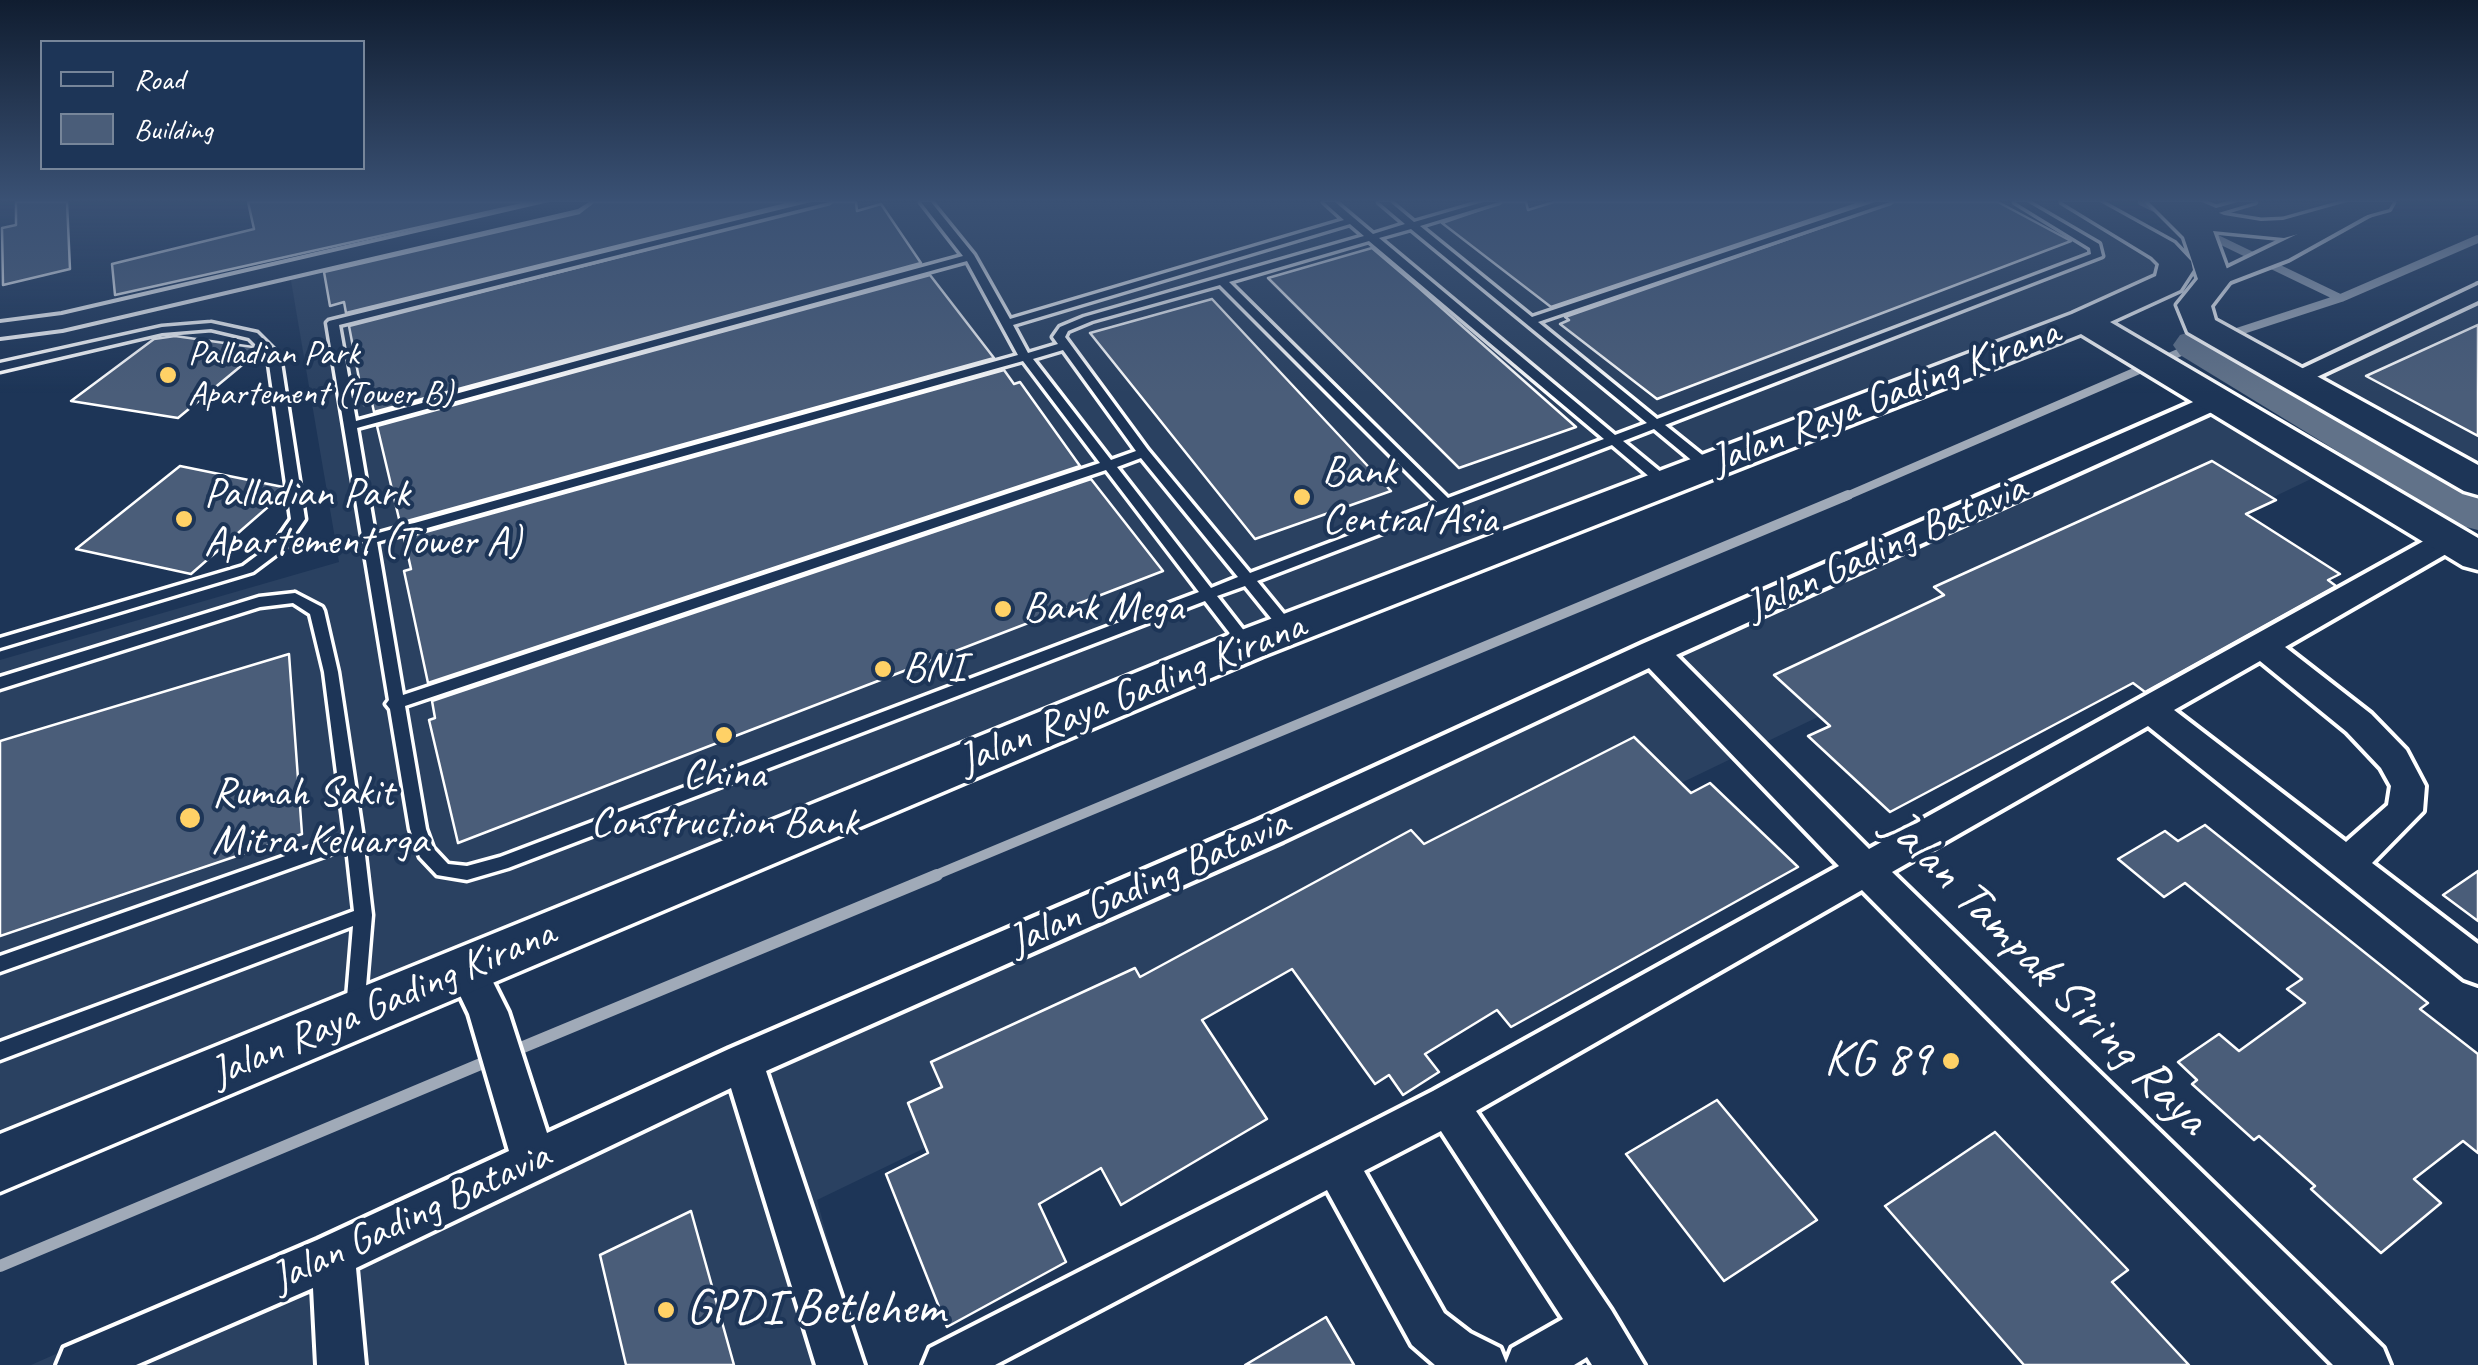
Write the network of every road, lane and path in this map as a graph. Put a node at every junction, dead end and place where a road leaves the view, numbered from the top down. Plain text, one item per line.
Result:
1 (304, 266) edge
2 (566, 266) edge
3 (938, 266) edge
4 (975, 266) edge
5 (1200, 266) edge
6 (1282, 266) edge
7 (1407, 266) edge
8 (1462, 266) edge
9 (1695, 266) edge
10 (2072, 266) edge
11 (2176, 266) edge
12 (2221, 266) edge
13 (2251, 266) edge
14 (2228, 275) junction
15 (1224, 283) junction
16 (2478, 292) edge
17 (1530, 321) junction
18 (2084, 321) junction
19 (1008, 324) junction
20 (0, 330) edge
21 (1064, 346) junction
22 (1024, 354) junction
23 (0, 367) edge
24 (2286, 373) junction
25 (2209, 396) junction
26 (354, 425) junction
27 (1658, 425) junction
28 (1616, 441) junction
29 (1144, 452) junction
30 (1106, 464) junction
31 (1706, 465) junction
32 (1663, 481) junction
33 (2478, 482) edge
34 (1446, 502) junction
35 (369, 540) junction
36 (2464, 548) edge
37 (1246, 577) junction
38 (1206, 593) junction
39 (1267, 637) junction
40 (0, 643) edge
41 (2262, 646) junction
42 (1653, 652) junction
43 (0, 683) edge
44 (394, 704) junction
45 (2150, 710) junction
46 (355, 838) junction
47 (2346, 864) junction
48 (1863, 867) junction
49 (363, 915) junction
50 (0, 964) edge
51 (2478, 967) edge
52 (467, 970) junction
53 (354, 1016) junction
54 (0, 1051) edge
55 (743, 1062) junction
56 (1448, 1105) junction
57 (529, 1142) junction
58 (0, 1163) edge
59 (1336, 1164) junction
60 (333, 1256) junction
61 (1595, 1326) junction
62 (81, 1365) edge
63 (341, 1365) edge
64 (840, 1365) edge
65 (946, 1365) edge
66 (1483, 1365) edge
67 (1529, 1365) edge
68 (1620, 1365) edge
69 (2366, 1365) edge

1 - 20 street
2 - 26 lane
3 - 26 lane
4 - 19 lane
5 - 19 lane
6 - 15 lane
7 - 28 lane
8 - 17 lane
9 - 17 lane
10 - 27 lane
11 - 18 street, Jalan Raya Gading Kirana
12 - 14 street
13 - 14 street
14 - 24 street
15 - 21 lane
15 - 34 lane
16 - 24 street
17 - 27 lane
18 - 25 street
18 - 31 street, Jalan Raya Gading Kirana
19 - 22 lane
21 - 22 lane
21 - 29 lane
22 - 30 lane
22 - 35 lane
23 - 40 lane
24 - 33 street
25 - 36 street
25 - 42 street, Jalan Gading Batavia
26 - 35 lane
27 - 28 lane
27 - 31 lane
28 - 32 lane
28 - 34 lane
29 - 30 lane
29 - 37 lane
30 - 38 lane
30 - 44 lane
31 - 32 street, Jalan Raya Gading Kirana
32 - 39 street, Jalan Raya Gading Kirana
34 - 37 lane
35 - 44 lane
36 - 41 street
37 - 38 lane
37 - 39 lane
38 - 39 lane
38 - 44 lane
39 - 52 street, Jalan Raya Gading Kirana
41 - 45 street
41 - 47 street
42 - 48 street, Jalan Tampak Siring Raya
42 - 55 street, Jalan Gading Batavia
43 - 46 lane
45 - 47 street
45 - 48 street
46 - 49 lane
46 - 50 lane
47 - 51 street
48 - 56 street
48 - 69 street, Jalan Tampak Siring Raya
49 - 53 lane
49 - 54 lane
52 - 53 street, Jalan Raya Gading Kirana
52 - 57 street
53 - 58 street, Jalan Raya Gading Kirana
55 - 57 street, Jalan Gading Batavia
55 - 64 street
56 - 59 street
56 - 61 street
57 - 60 street, Jalan Gading Batavia
59 - 65 street
59 - 66 street
60 - 62 street, Jalan Gading Batavia
60 - 63 street
61 - 67 street
61 - 68 street

